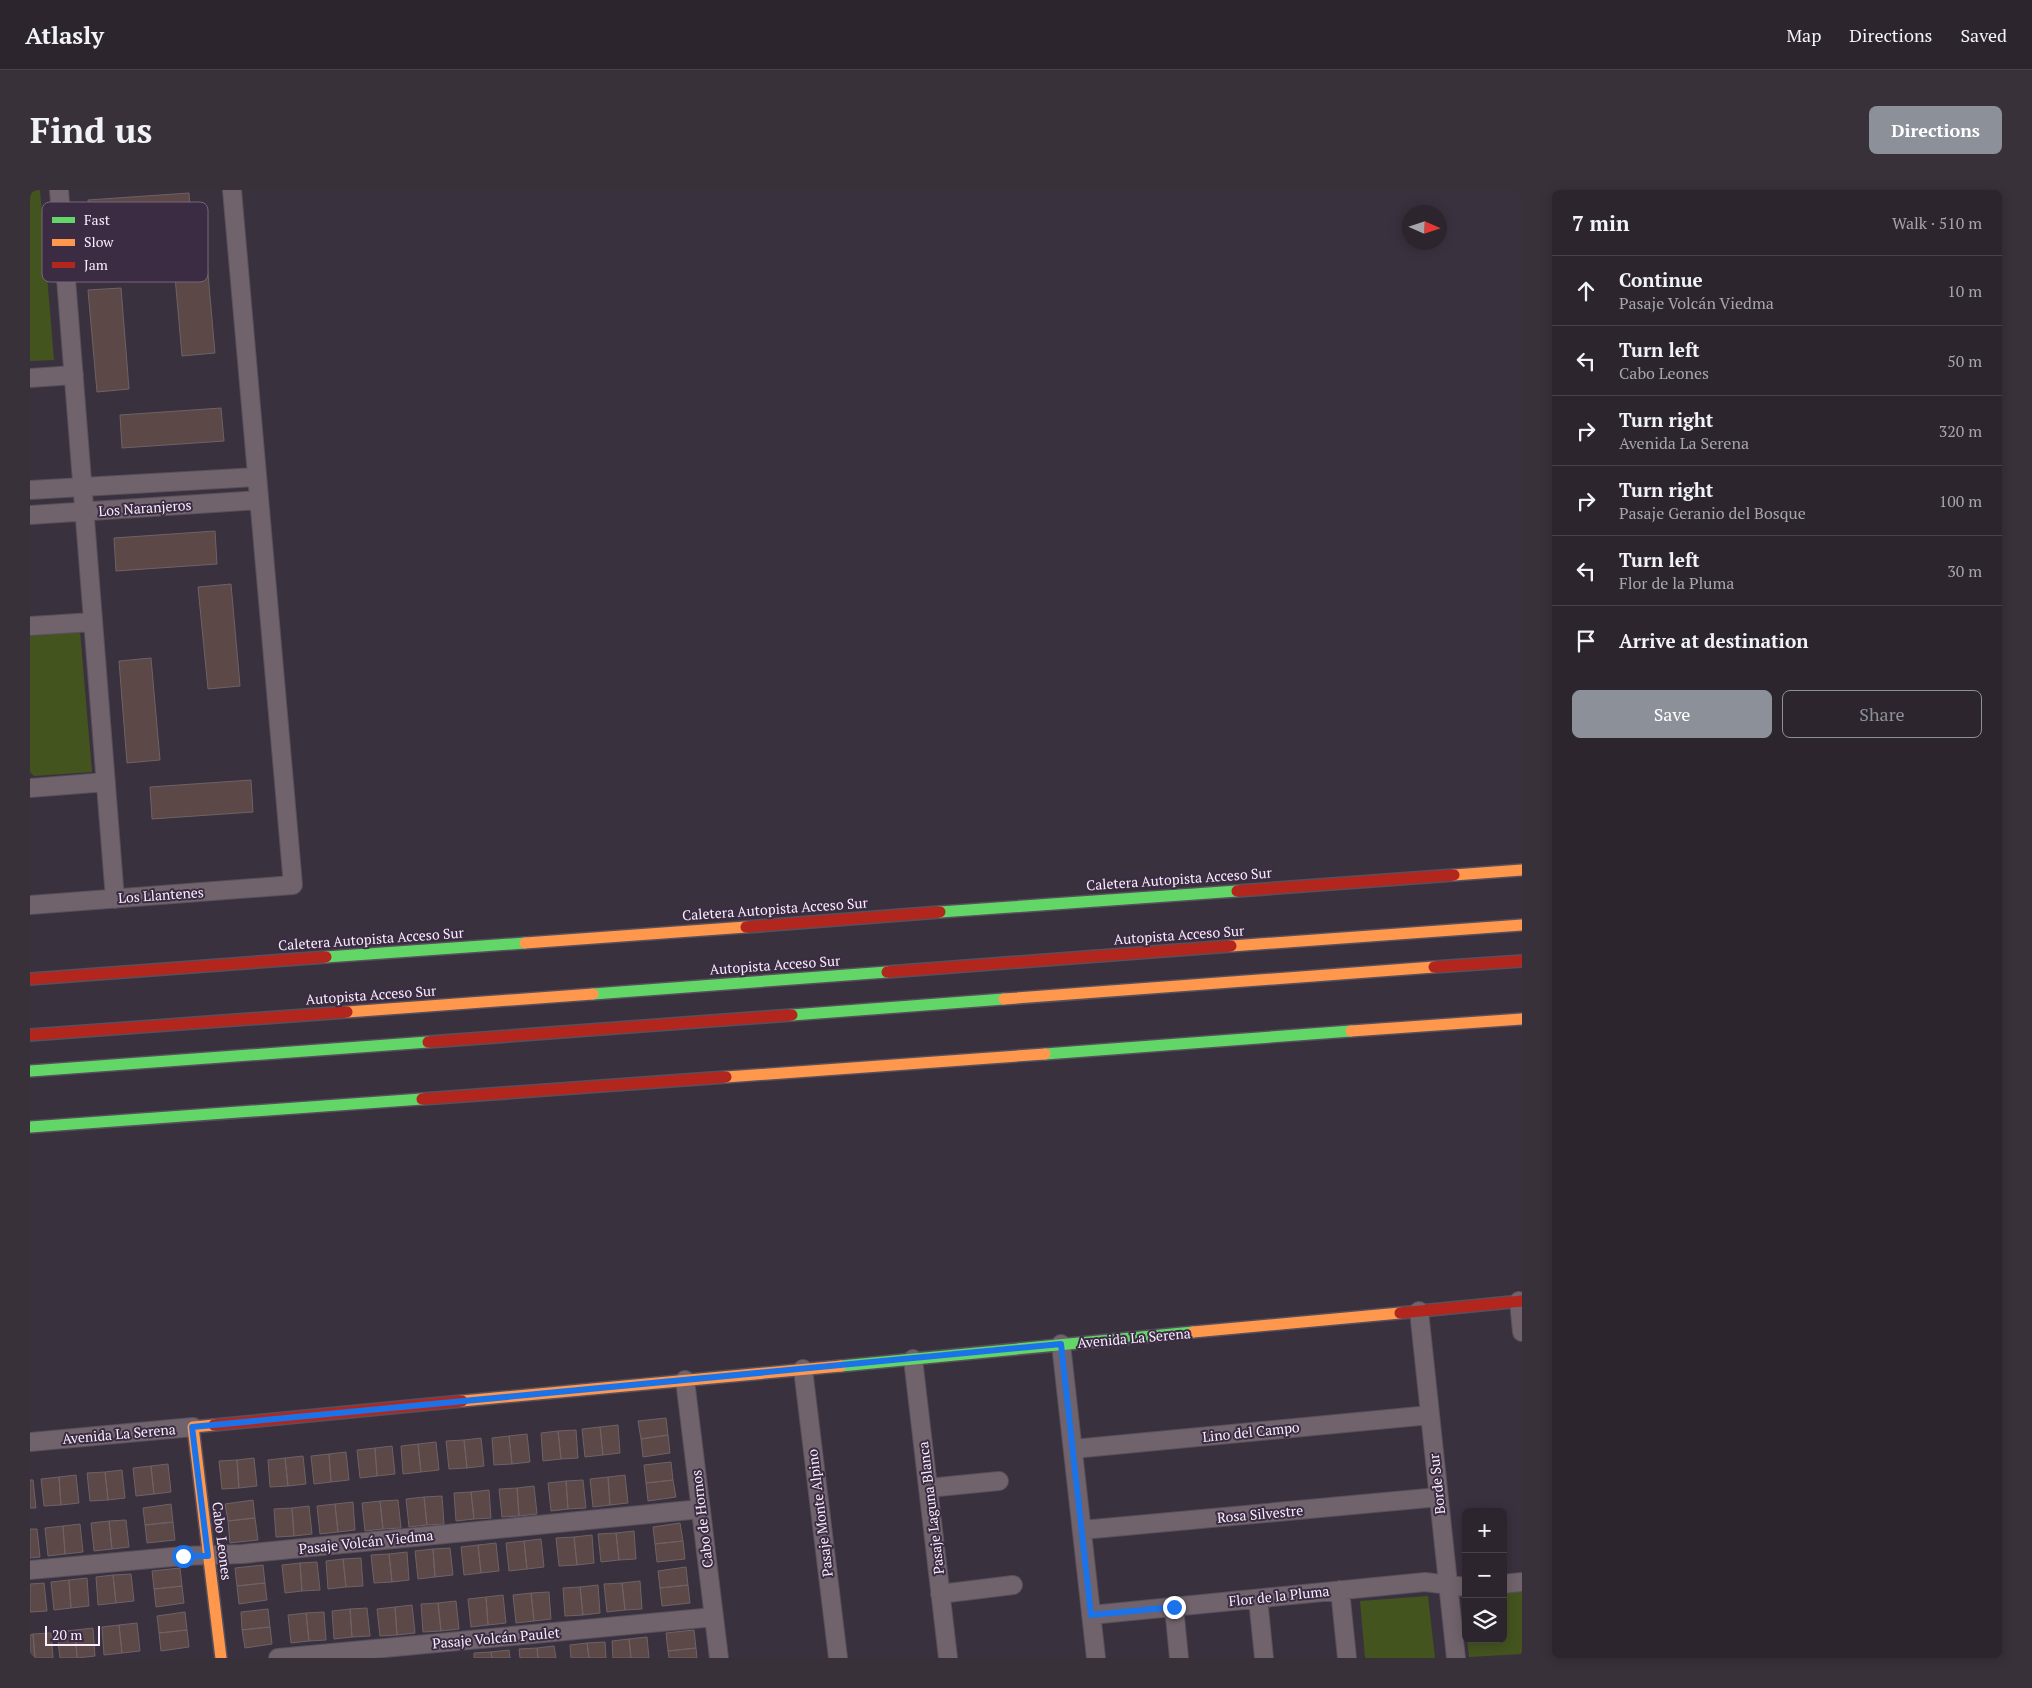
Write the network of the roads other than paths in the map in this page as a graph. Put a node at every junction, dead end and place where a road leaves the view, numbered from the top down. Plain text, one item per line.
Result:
1 (232, 190) edge
2 (66, 282) edge
3 (74, 375) junction
4 (30, 378) edge
5 (257, 477) junction
6 (82, 487) junction
7 (30, 490) edge
8 (259, 500) junction
9 (84, 511) junction
10 (30, 515) edge
11 (93, 622) junction
12 (30, 626) edge
13 (106, 782) junction
14 (30, 788) edge
15 (1522, 870) edge
16 (115, 899) junction
17 (30, 906) edge
18 (1522, 925) edge
19 (1522, 961) edge
20 (30, 979) edge
21 (1522, 1019) edge
22 (30, 1035) edge
23 (30, 1071) edge
24 (30, 1127) edge
25 (1521, 1301) edge
26 (1419, 1311) junction
27 (1522, 1332) edge
28 (1061, 1344) junction
29 (913, 1358) junction
30 (803, 1369) junction
31 (685, 1380) junction
32 (1430, 1415) junction
33 (192, 1427) junction
34 (30, 1442) edge
35 (1073, 1450) junction
36 (999, 1481) dead end
37 (928, 1488) junction
38 (1439, 1497) junction
39 (701, 1509) junction
40 (1082, 1530) junction
41 (208, 1556) junction
42 (30, 1570) edge
43 (1522, 1582) edge
44 (1507, 1584) edge
45 (1013, 1585) dead end
46 (1457, 1586) edge
47 (1340, 1590) junction
48 (940, 1594) junction
49 (1258, 1599) junction
50 (1174, 1607) junction
51 (1091, 1615) junction
52 (714, 1617) junction
53 (221, 1658) edge
54 (278, 1658) edge
55 (719, 1658) edge
56 (838, 1658) edge
57 (948, 1658) edge
58 (1096, 1658) edge
59 (1180, 1658) edge
60 (1264, 1658) edge
61 (1347, 1658) edge
62 (1456, 1658) edge

1 - 5 street
2 - 3 street
3 - 4 street
3 - 6 street
5 - 6 street, Los Naranjeros
5 - 8 street
6 - 7 street, Los Naranjeros
6 - 9 street
8 - 9 street, Los Naranjeros
8 - 16 street, Los Llantenes
9 - 10 street, Los Naranjeros
9 - 11 street
11 - 12 street
11 - 13 street
13 - 14 street
13 - 16 street
15 - 20 main road, Caletera Autopista Acceso Sur
16 - 17 street, Los Llantenes
18 - 22 main road, Autopista Acceso Sur
19 - 23 main road
21 - 24 main road
25 - 26 main road, Avenida La Serena
25 - 27 street
26 - 28 main road, Avenida La Serena
26 - 32 street, Borde Sur
28 - 29 main road, Avenida La Serena
28 - 35 street
29 - 30 main road, Avenida La Serena
29 - 37 street, Pasaje Laguna Blanca
30 - 31 main road, Avenida La Serena
30 - 56 street, Pasaje Monte Alpino
31 - 33 main road, Avenida La Serena
31 - 39 street, Cabo de Hornos
32 - 35 street, Lino del Campo
32 - 38 street, Borde Sur
33 - 34 street, Avenida La Serena
33 - 41 main road, Cabo Leones
35 - 40 street
36 - 37 street
37 - 48 street, Pasaje Laguna Blanca
38 - 40 street, Rosa Silvestre
38 - 46 street, Borde Sur
39 - 41 street, Pasaje Volcán Viedma
39 - 52 street, Cabo de Hornos
40 - 51 street
41 - 42 street, Pasaje Volcán Viedma
41 - 53 main road, Cabo Leones
43 - 44 street
45 - 48 street
46 - 47 street, Flor de la Pluma
46 - 62 street, Borde Sur
47 - 49 street, Flor de la Pluma
47 - 61 street
48 - 57 street, Pasaje Laguna Blanca
49 - 50 street, Flor de la Pluma
49 - 60 street
50 - 51 street, Flor de la Pluma
50 - 59 street
51 - 58 street
52 - 54 street, Pasaje Volcán Paulet
52 - 55 street, Cabo de Hornos

